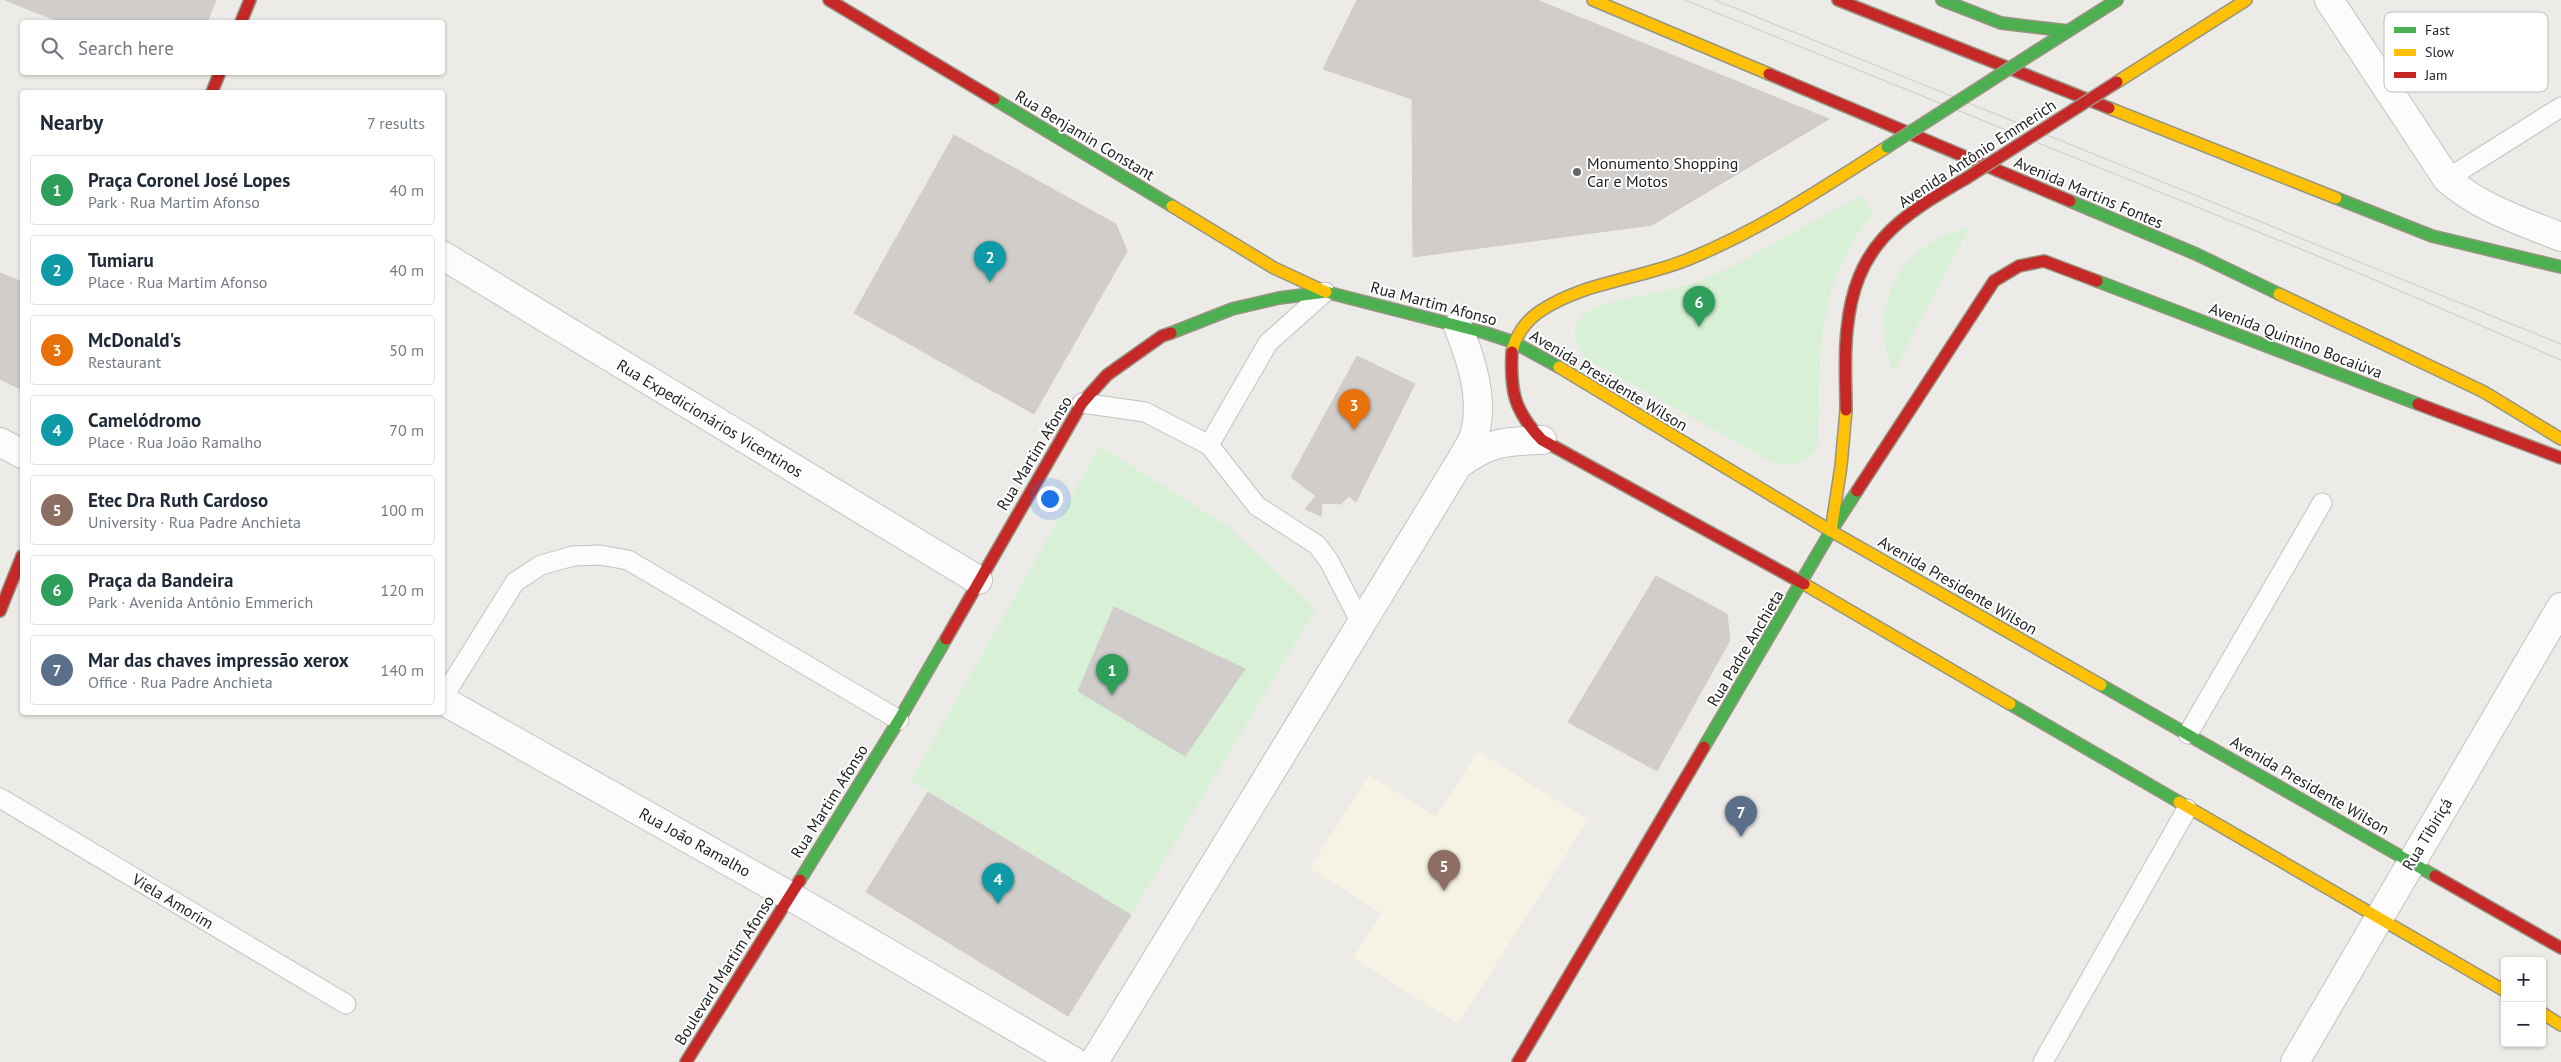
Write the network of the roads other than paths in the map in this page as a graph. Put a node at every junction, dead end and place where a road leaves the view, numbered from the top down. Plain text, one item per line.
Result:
1 (250, 0) edge
2 (829, 0) edge
3 (1593, 0) edge
4 (1838, 0) edge
5 (1942, 0) edge
6 (2117, 0) edge
7 (2246, 0) edge
8 (2329, 0) edge
9 (242, 20) edge
10 (2068, 31) junction
11 (219, 75) edge
12 (2384, 83) edge
13 (213, 90) edge
14 (2390, 92) edge
15 (2561, 107) edge
16 (2447, 179) junction
17 (2561, 237) edge
18 (445, 258) edge
19 (2019, 266) joint
20 (2561, 267) edge
21 (1326, 292) junction
22 (1458, 326) junction
23 (1513, 342) junction
24 (1082, 403) junction
25 (2561, 439) edge
26 (1542, 440) junction
27 (0, 442) edge
28 (1209, 445) junction
29 (20, 453) edge
30 (2561, 458) edge
31 (1458, 465) junction
32 (2322, 503) dead end
33 (1831, 532) junction
34 (20, 561) edge
35 (978, 580) junction
36 (1802, 583) junction
37 (2561, 607) edge
38 (0, 611) edge
39 (1361, 623) junction
40 (445, 694) edge
41 (445, 701) edge
42 (899, 720) junction
43 (2188, 734) junction
44 (0, 798) edge
45 (2187, 808) junction
46 (2410, 861) junction
47 (790, 896) junction
48 (2378, 916) junction
49 (2561, 948) edge
50 (2501, 989) edge
51 (346, 1004) dead end
52 (2546, 1015) edge
53 (2561, 1024) edge
54 (686, 1062) edge
55 (1075, 1062) edge
56 (1094, 1062) edge
57 (1518, 1062) edge
58 (2043, 1062) edge
59 (2294, 1062) edge

1 - 9 main road
2 - 21 main road, Rua Benjamin Constant
3 - 25 main road, Avenida Martins Fontes
4 - 20 main road
5 - 10 main road
6 - 10 main road
7 - 33 main road, Avenida Antônio Emmerich, bridge
8 - 12 street
10 - 23 main road, bridge
11 - 13 main road
14 - 16 street
15 - 16 lane
16 - 17 street
18 - 35 street, Rua Expedicionários Vicentinos
19 - 30 main road, Avenida Quintino Bocaiúva
19 - 33 main road, Rua Padre Anchieta
21 - 22 main road, Rua Martim Afonso
21 - 24 main road, Rua Martim Afonso
21 - 28 lane
22 - 23 main road, Rua Martim Afonso
22 - 31 street
23 - 26 main road, Avenida Presidente Wilson
23 - 33 main road, Avenida Presidente Wilson
24 - 28 lane
24 - 35 main road, Rua Martim Afonso
26 - 31 street
26 - 36 main road, Avenida Presidente Wilson
27 - 29 street
28 - 39 lane
31 - 39 street
32 - 43 lane
33 - 36 main road, Rua Padre Anchieta
33 - 43 main road, Avenida Presidente Wilson
34 - 38 main road
35 - 42 main road, Rua Martim Afonso
36 - 45 main road, Avenida Presidente Wilson
36 - 57 main road, Rua Padre Anchieta
37 - 46 street, Rua Tibiriçá
39 - 56 street
40 - 42 lane
41 - 47 street, Rua João Ramalho
42 - 47 main road, Rua Martim Afonso
43 - 46 main road, Avenida Presidente Wilson
44 - 51 lane, Viela Amorim
45 - 48 main road, Avenida Presidente Wilson
45 - 58 lane
46 - 48 street, Rua Tibiriçá
46 - 49 main road, Avenida Presidente Wilson
47 - 54 main road, Boulevard Martim Afonso
47 - 55 street, Rua João Ramalho
48 - 50 main road, Avenida Presidente Wilson
48 - 59 street, Rua Tibiriçá
52 - 53 main road

